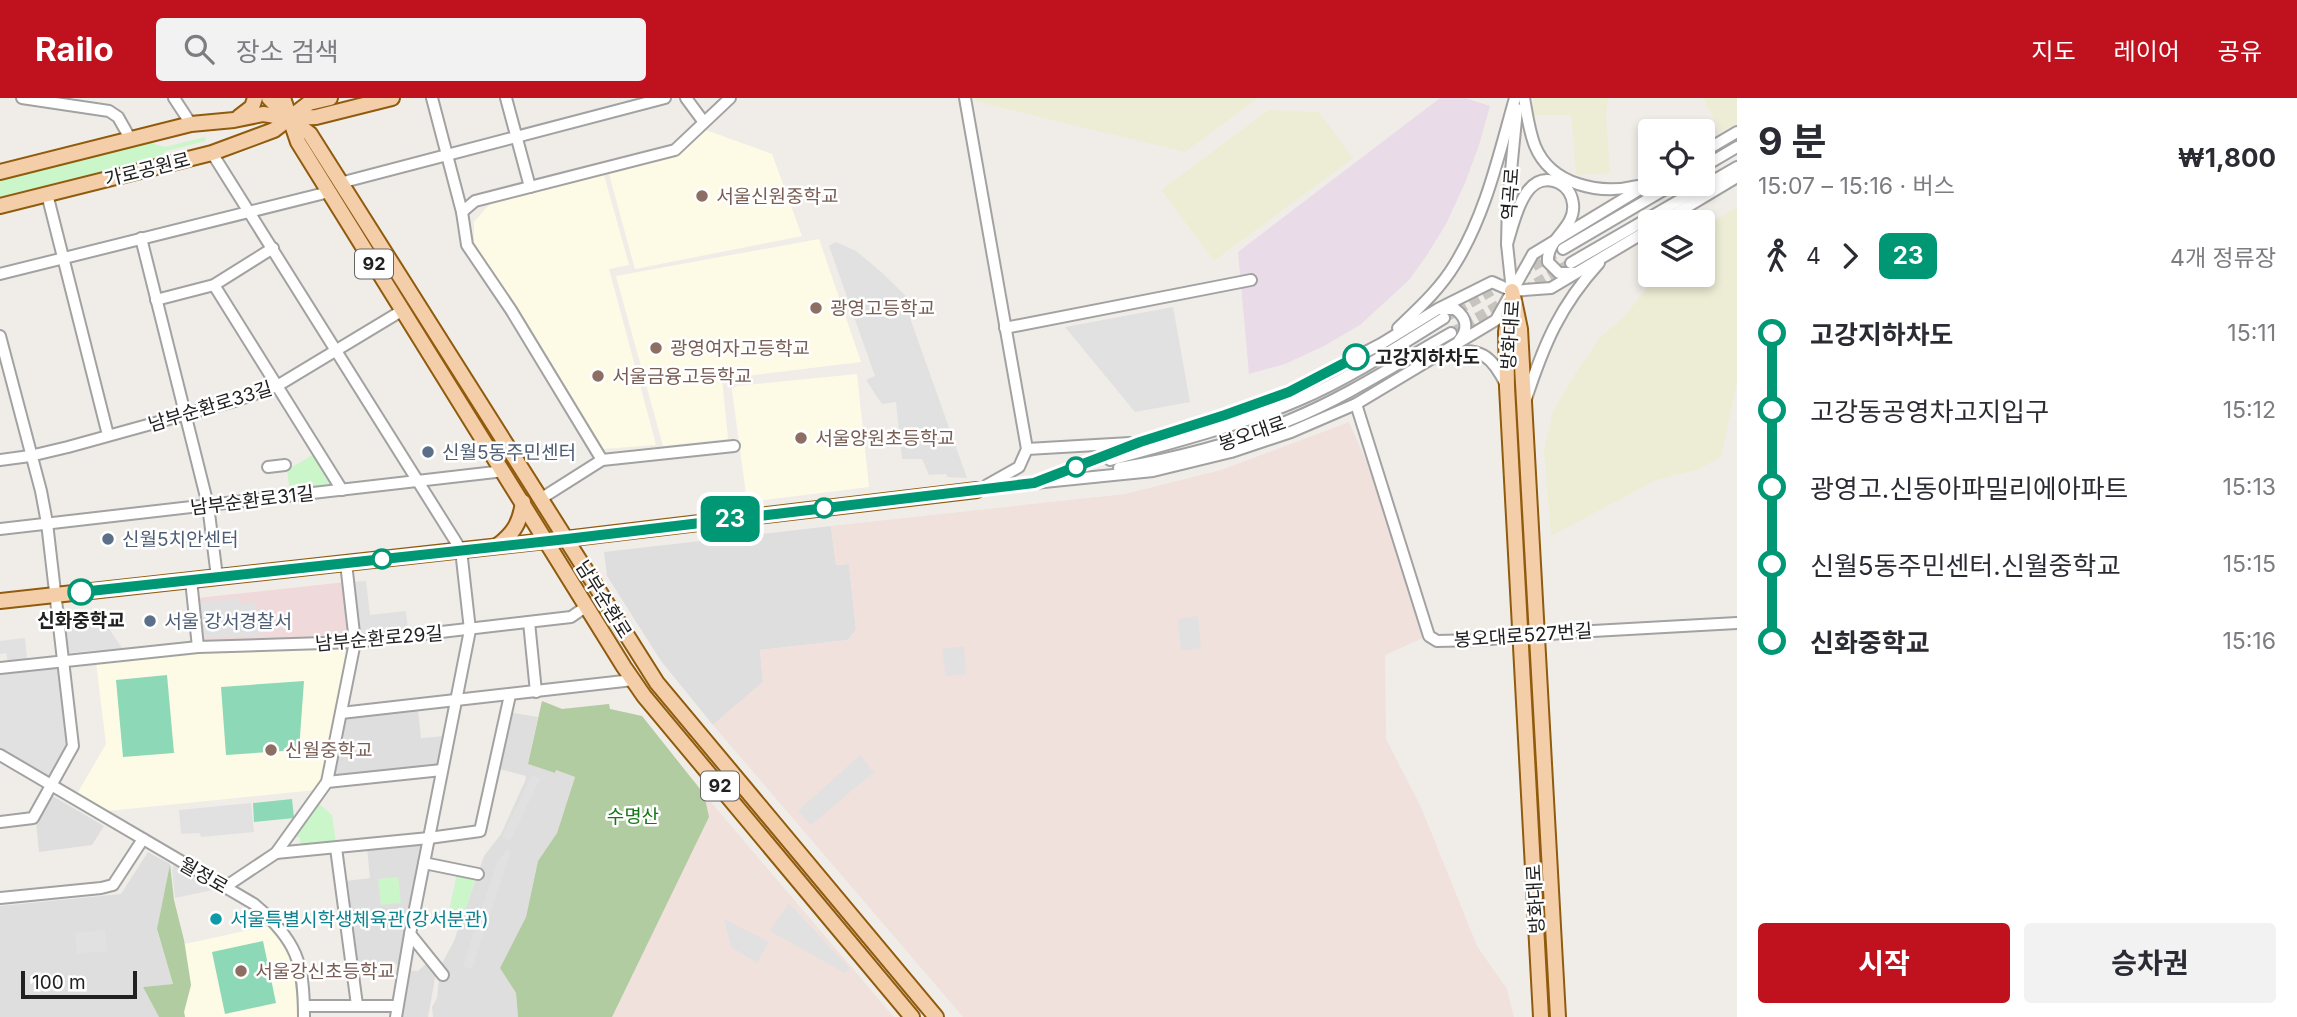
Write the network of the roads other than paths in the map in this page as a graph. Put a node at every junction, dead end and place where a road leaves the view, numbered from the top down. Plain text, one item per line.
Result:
1 (22, 98) edge
2 (174, 98) edge
3 (255, 98) edge
4 (269, 98) edge
5 (283, 98) edge
6 (330, 98) edge
7 (392, 98) edge
8 (432, 98) edge
9 (506, 98) edge
10 (665, 98) edge
11 (685, 98) edge
12 (730, 98) edge
13 (965, 98) edge
14 (1517, 98) edge
15 (1524, 98) edge
16 (289, 118) junction
17 (234, 120) junction
18 (703, 121) junction
19 (191, 124) junction
20 (1737, 132) edge
21 (516, 135) junction
22 (131, 140) junction
23 (1715, 145) edge
24 (1737, 147) edge
25 (212, 153) junction
26 (446, 154) junction
27 (1715, 160) edge
28 (1737, 167) edge
29 (0, 172) edge
30 (1737, 177) edge
31 (1638, 185) edge
32 (530, 187) junction
33 (335, 188) junction
34 (1638, 190) edge
35 (47, 194) junction
36 (1654, 196) edge
37 (0, 206) edge
38 (1682, 210) edge
39 (250, 211) junction
40 (462, 212) junction
41 (1638, 236) edge
42 (141, 238) junction
43 (1555, 239) junction
44 (1507, 244) junction
45 (273, 248) junction
46 (1563, 249) tunnel mouth
47 (1605, 256) junction
48 (63, 258) junction
49 (1574, 268) junction
50 (0, 274) edge
51 (1251, 281) dead end
52 (214, 285) junction
53 (1512, 291) junction
54 (156, 300) junction
55 (403, 310) junction
56 (1441, 314) junction
57 (1005, 328) junction
58 (1451, 332) tunnel mouth
59 (0, 336) edge
60 (1381, 344) junction
61 (1457, 344) junction
62 (336, 350) junction
63 (1432, 359) junction
64 (277, 386) junction
65 (1507, 387) junction
66 (1356, 404) junction
67 (1523, 408) junction
68 (185, 415) junction
69 (108, 435) junction
70 (1140, 442) junction
71 (734, 446) dead end
72 (1027, 449) junction
73 (30, 456) junction
74 (0, 460) edge
75 (602, 460) junction
76 (285, 465) dead end
77 (268, 467) dead end
78 (503, 471) junction
79 (418, 481) junction
80 (1034, 483) junction
81 (513, 487) junction
82 (342, 489) junction
83 (977, 490) junction
84 (540, 496) junction
85 (523, 502) junction
86 (208, 505) junction
87 (47, 523) junction
88 (0, 528) edge
89 (567, 539) junction
90 (547, 541) junction
91 (497, 546) junction
92 (461, 550) junction
93 (346, 563) junction
94 (217, 577) junction
95 (191, 580) junction
96 (576, 589) junction
97 (55, 595) junction
98 (0, 601) edge
99 (587, 606) junction
100 (612, 611) junction
101 (529, 622) junction
102 (1737, 623) edge
103 (470, 630) junction
104 (355, 642) junction
105 (198, 647) junction
106 (63, 661) junction
107 (0, 668) edge
108 (633, 680) junction
109 (536, 692) junction
110 (510, 695) junction
111 (456, 702) junction
112 (341, 713) junction
113 (0, 754) edge
114 (442, 771) junction
115 (327, 782) junction
116 (51, 786) junction
117 (0, 822) edge
118 (429, 838) junction
119 (143, 839) junction
120 (337, 848) junction
121 (276, 853) junction
122 (424, 863) junction
123 (478, 874) dead end
124 (225, 887) junction
125 (0, 898) edge
126 (410, 934) junction
127 (443, 975) dead end
128 (358, 1005) junction
129 (304, 1012) edge
130 (397, 1012) edge
131 (912, 1017) edge
132 (936, 1017) edge
133 (1541, 1017) edge
134 (1558, 1017) edge

1 - 22 street
2 - 19 street
3 - 17 main road
4 - 16 main road, 남부순환로 / 92
5 - 16 main road, 남부순환로 / 92
6 - 16 main road, 가로공원로
7 - 16 main road, 가로공원로
8 - 26 street
9 - 21 street
10 - 21 street
11 - 18 street
12 - 18 street
13 - 57 street
14 - 44 street, 역곡로
14 - 60 street
15 - 31 street
16 - 17 main road, 가로공원로
16 - 25 main road, 가로공원로
16 - 33 main road, 남부순환로 / 92
17 - 19 main road, 가로공원로
18 - 32 street
19 - 22 main road, 가로공원로
20 - 23 street
21 - 26 street
21 - 32 street
22 - 29 main road, 가로공원로
24 - 27 street
25 - 35 main road, 가로공원로
25 - 39 street
26 - 33 street
26 - 40 street
28 - 49 street
30 - 38 street
32 - 40 street
33 - 39 street
33 - 55 main road, 남부순환로 / 92
33 - 84 main road, 남부순환로 / 92
34 - 43 street
35 - 37 main road, 가로공원로
35 - 48 street
36 - 46 street
39 - 42 street
39 - 45 street
40 - 75 street
41 - 47 street
42 - 48 street
42 - 54 street
43 - 44 street
43 - 49 street
43 - 53 street
44 - 53 street, 역곡로
45 - 52 street
45 - 62 street
47 - 49 street
47 - 67 street
48 - 50 street
48 - 69 street
49 - 53 street
51 - 57 street
52 - 54 street
52 - 64 street
53 - 56 street
53 - 61 street
53 - 65 main road, 방화대로
53 - 67 main road, 방화대로
54 - 68 street
55 - 62 street, 남부순환로33길
55 - 78 main road, 남부순환로 / 92
56 - 60 street
56 - 61 street
56 - 80 street, 봉오대로
57 - 72 street
58 - 80 street, 봉오대로
59 - 73 street
60 - 70 street
61 - 63 street
62 - 64 street, 남부순환로33길
62 - 79 street
63 - 65 street
63 - 66 street
64 - 68 street, 남부순환로33길
64 - 82 street
65 - 133 main road, 방화대로
66 - 80 street
66 - 102 street, 봉오대로527번길, bridge
67 - 134 main road, 방화대로
68 - 69 street, 남부순환로33길
68 - 86 street
69 - 73 street, 남부순환로33길
70 - 72 street
70 - 80 street
71 - 75 street
72 - 83 street
73 - 74 street, 남부순환로33길
73 - 87 street
75 - 84 street
76 - 77 street, 남부순환로31길
78 - 79 street, 남부순환로31길
78 - 81 main road, 남부순환로 / 92
79 - 82 street, 남부순환로31길
79 - 92 street
80 - 83 street, 봉오대로
81 - 84 main road
81 - 85 main road, 남부순환로 / 92
82 - 86 street, 남부순환로31길
83 - 89 main road
84 - 89 main road, 남부순환로 / 92
85 - 90 main road, 남부순환로 / 92
85 - 91 main road
86 - 87 street, 남부순환로31길
86 - 94 street
87 - 88 street, 남부순환로31길
87 - 97 street
89 - 90 main road
89 - 100 main road, 남부순환로 / 92
90 - 91 main road
90 - 96 main road, 남부순환로 / 92
91 - 92 main road
92 - 93 main road
92 - 103 street
93 - 94 main road
93 - 104 street
94 - 95 main road
95 - 97 main road
95 - 105 street
96 - 99 main road, 남부순환로 / 92
96 - 100 main road
97 - 98 main road
97 - 106 street
99 - 101 street, 남부순환로29길
99 - 108 main road, 남부순환로 / 92
100 - 132 main road, 남부순환로 / 92
101 - 103 street, 남부순환로29길
101 - 109 street
103 - 104 street, 남부순환로29길
103 - 111 street
104 - 105 street, 남부순환로29길
104 - 112 street
105 - 106 street, 남부순환로29길
106 - 107 street, 남부순환로29길
106 - 116 street
108 - 109 street
108 - 131 main road, 남부순환로 / 92
109 - 110 street
110 - 111 street
110 - 118 street
111 - 112 street
111 - 114 street
112 - 115 street
113 - 116 street, 월정로
114 - 115 street
114 - 118 street
115 - 121 street
116 - 117 street
116 - 119 street, 월정로
118 - 120 street
118 - 122 street
119 - 124 street, 월정로
119 - 125 street
120 - 121 street
120 - 128 street
121 - 124 street
122 - 123 street
122 - 126 street
124 - 129 street, 월정로
126 - 127 street
126 - 130 street
128 - 129 street, 월정로
128 - 130 street, 월정로

